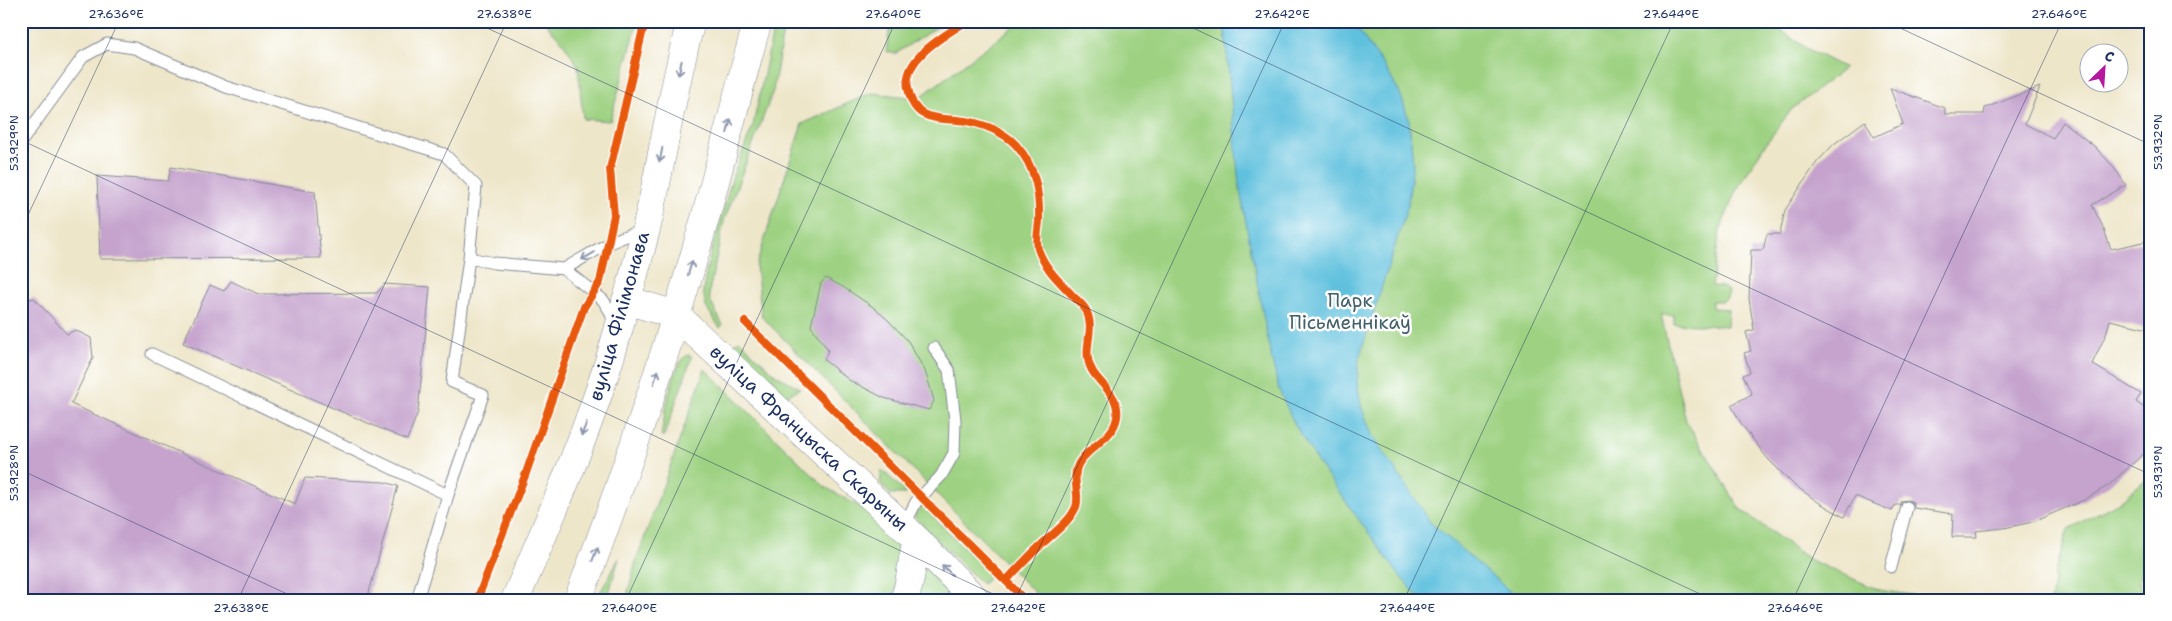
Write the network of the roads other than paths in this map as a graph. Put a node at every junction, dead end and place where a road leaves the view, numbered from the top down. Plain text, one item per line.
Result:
1 (691, 21) edge
2 (758, 21) edge
3 (21, 142) edge
4 (644, 231) junction
5 (470, 258) junction
6 (564, 269) junction
7 (626, 300) junction
8 (676, 315) junction
9 (617, 333) junction
10 (934, 348) dead end
11 (152, 354) dead end
12 (448, 495) junction
13 (916, 502) junction
14 (1907, 507) dead end
15 (902, 518) junction
16 (530, 564) junction
17 (1891, 567) dead end
18 (417, 600) edge
19 (515, 600) edge
20 (530, 600) edge
21 (578, 600) edge
22 (904, 600) edge
23 (976, 600) edge

1 -> 4 main road, вуліца Філімонава
8 -> 2 main road
3 - 5 lane
4 -> 6 lane
4 - 7 main road, вуліца Філімонава
5 - 6 lane
5 - 12 lane
6 - 9 lane
7 - 8 main road, вуліца Францыска Скарыны
7 - 9 main road, вуліца Філімонава
8 - 15 main road, вуліца Францыска Скарыны
21 -> 8 main road
9 -> 16 main road, вуліца Філімонава
10 - 13 lane
11 - 12 lane
12 - 18 lane
13 - 15 lane
13 - 15 lane
14 - 17 lane
15 - 22 main road
23 -> 15 main road, вуліца Францыска Скарыны
16 - 19 main road, вуліца Філімонава
16 - 20 main road

